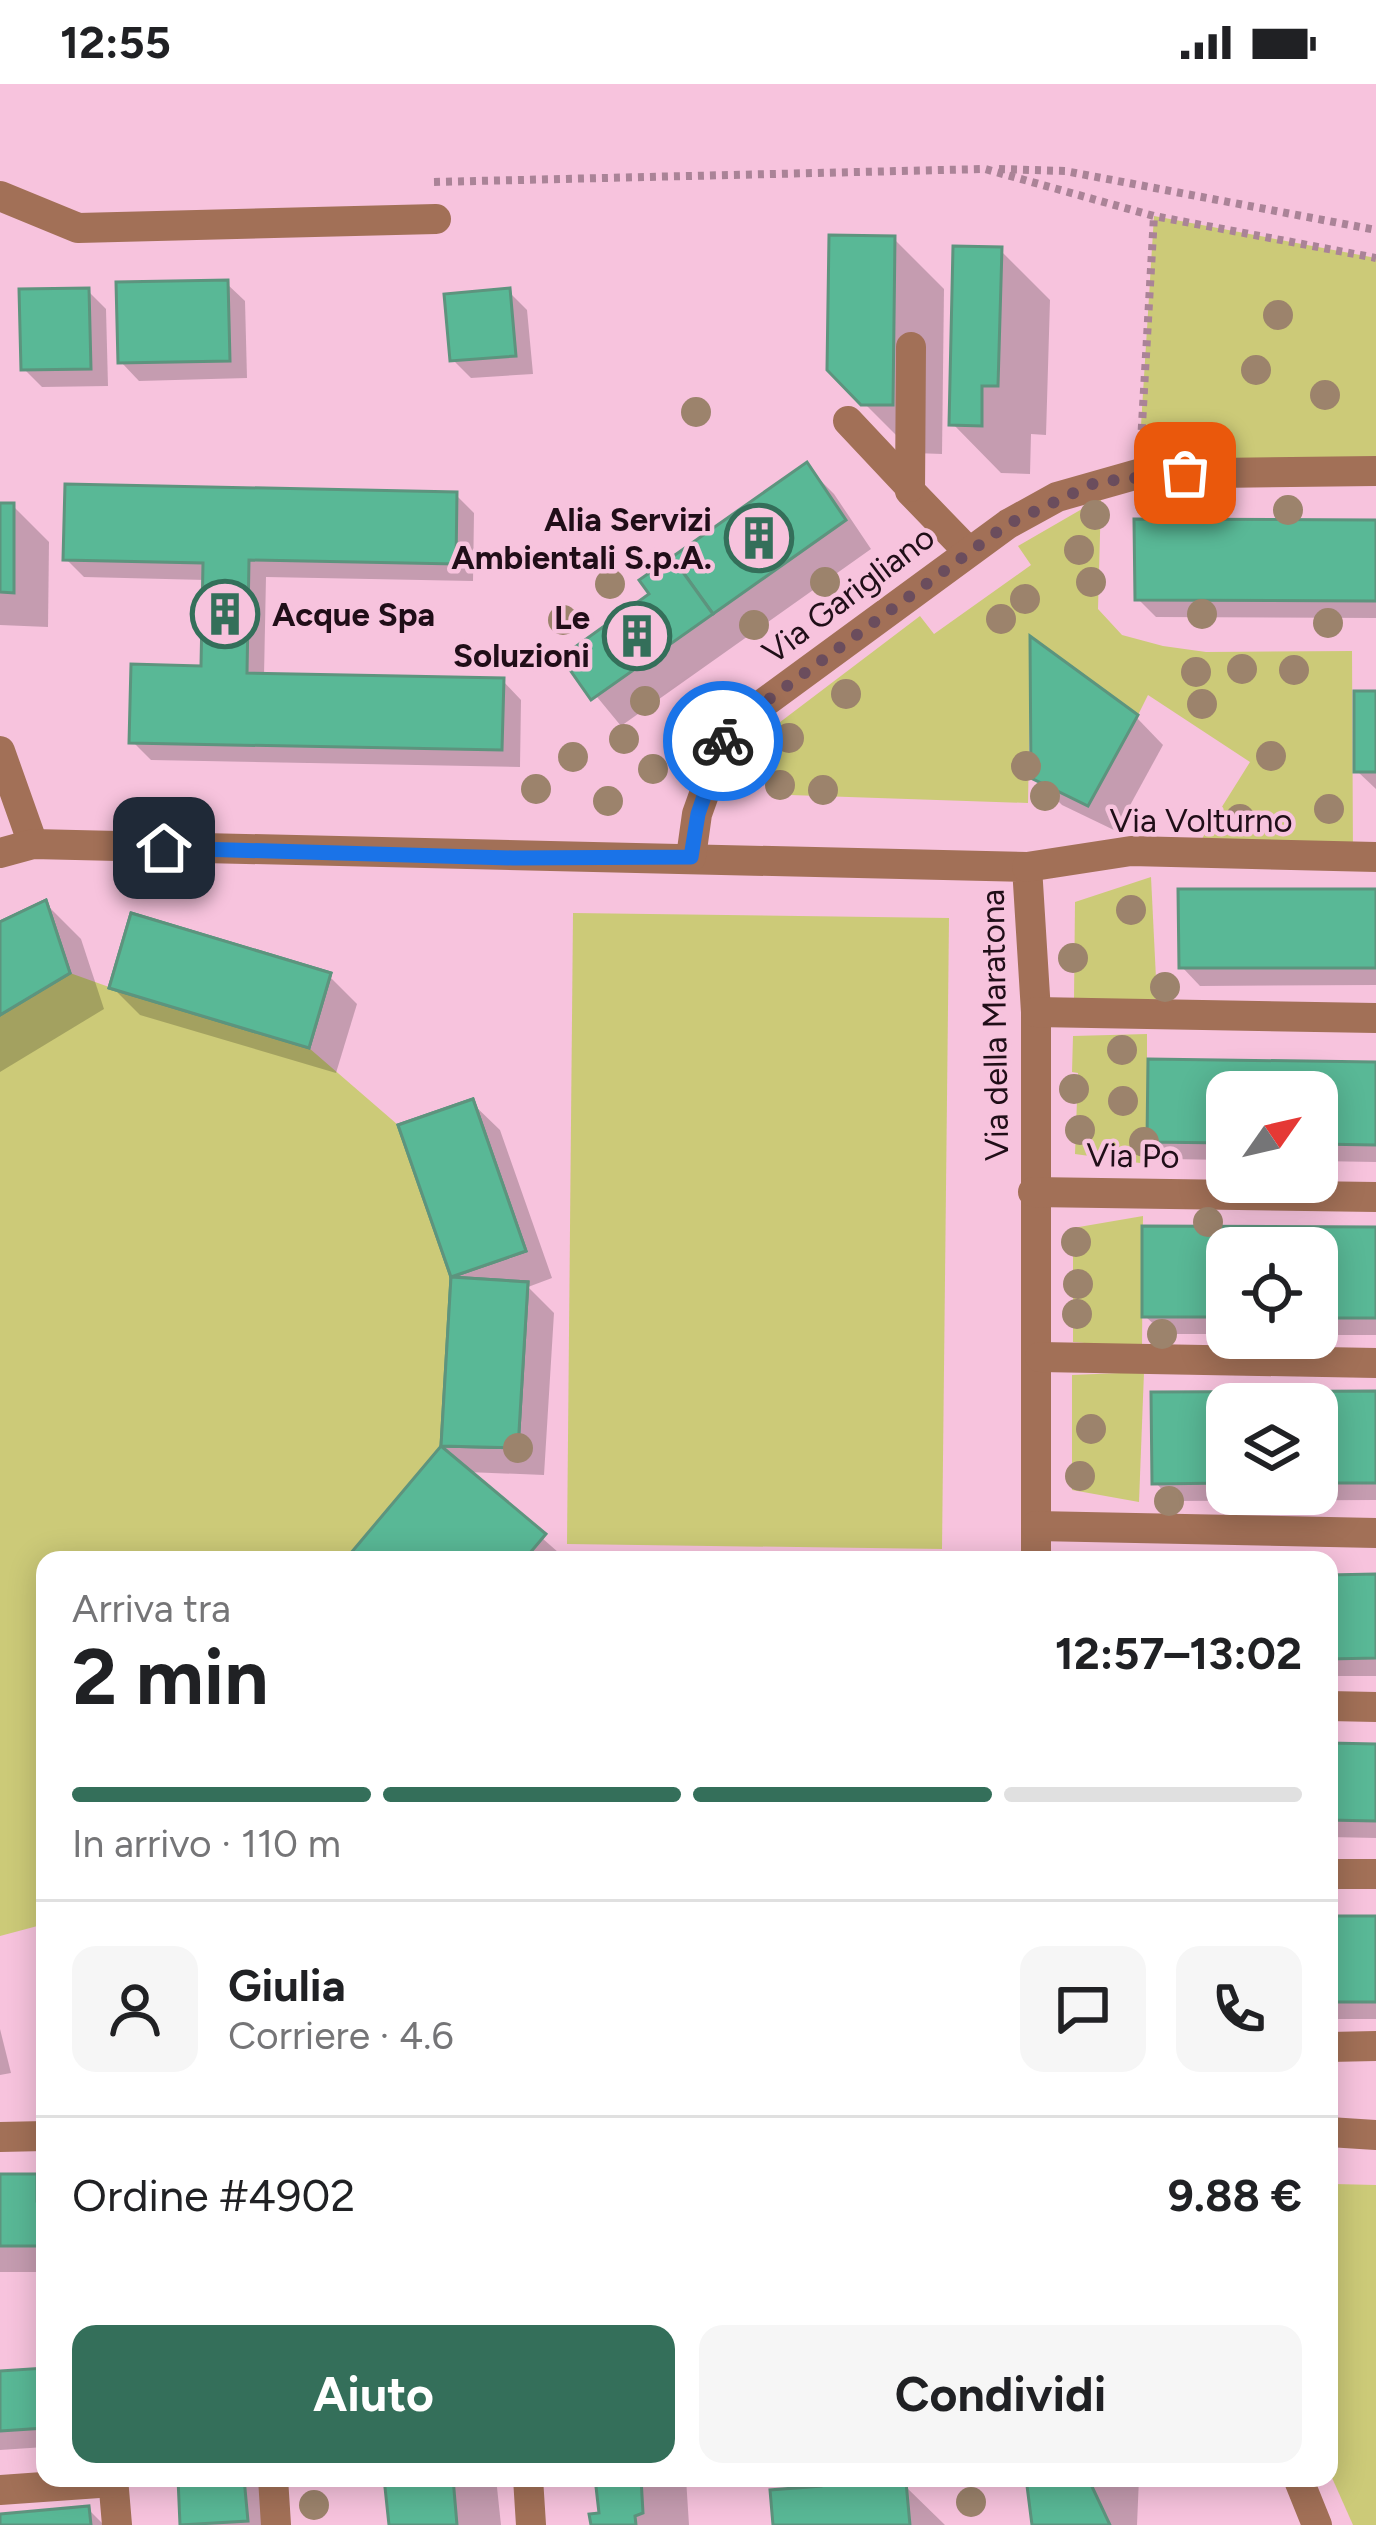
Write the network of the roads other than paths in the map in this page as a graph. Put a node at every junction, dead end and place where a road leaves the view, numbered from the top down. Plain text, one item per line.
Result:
1 (0, 196) edge
2 (436, 219) dead end
3 (911, 347) dead end
4 (848, 421) dead end
5 (1376, 471) edge
6 (910, 487) junction
7 (967, 550) junction
8 (0, 751) edge
9 (33, 844) junction
10 (0, 853) edge
11 (691, 857) junction
12 (1376, 857) edge
13 (1027, 867) junction
14 (1036, 1012) junction
15 (1376, 1018) edge
16 (1033, 1192) junction
17 (1376, 1197) edge
18 (1040, 1358) junction
19 (1376, 1363) edge
20 (1036, 1526) junction
21 (1376, 1533) edge
22 (1036, 1551) edge
23 (1338, 1706) edge
24 (1376, 1707) edge
25 (1338, 1874) edge
26 (1376, 1874) edge
27 (1376, 2046) edge
28 (1338, 2047) edge
29 (1338, 2133) edge
30 (1376, 2135) edge
31 (36, 2136) edge
32 (0, 2137) edge
33 (36, 2487) edge
34 (113, 2487) edge
35 (274, 2487) edge
36 (529, 2487) edge
37 (1302, 2487) edge
38 (0, 2490) edge
39 (117, 2525) edge
40 (276, 2525) edge
41 (531, 2525) edge
42 (1317, 2525) edge

1 - 2 street
3 - 6 street
4 - 6 street
5 - 7 street, Via Garigliano
6 - 7 street
7 - 11 street, Via Garigliano
8 - 9 street
9 - 10 street, Via della Maratona
9 - 11 street, Via della Maratona
11 - 13 street, Via della Maratona
12 - 13 street, Via Volturno
13 - 14 street, Via della Maratona
14 - 15 street
14 - 16 street, Via della Maratona
16 - 17 street, Via Po
16 - 18 street, Via della Maratona
18 - 19 street
18 - 20 street, Via della Maratona
20 - 21 street
20 - 22 street, Via della Maratona
23 - 24 street
25 - 26 street
27 - 28 street
29 - 30 street
31 - 32 street
33 - 38 street
34 - 39 street
35 - 40 street
36 - 41 street
37 - 42 street

